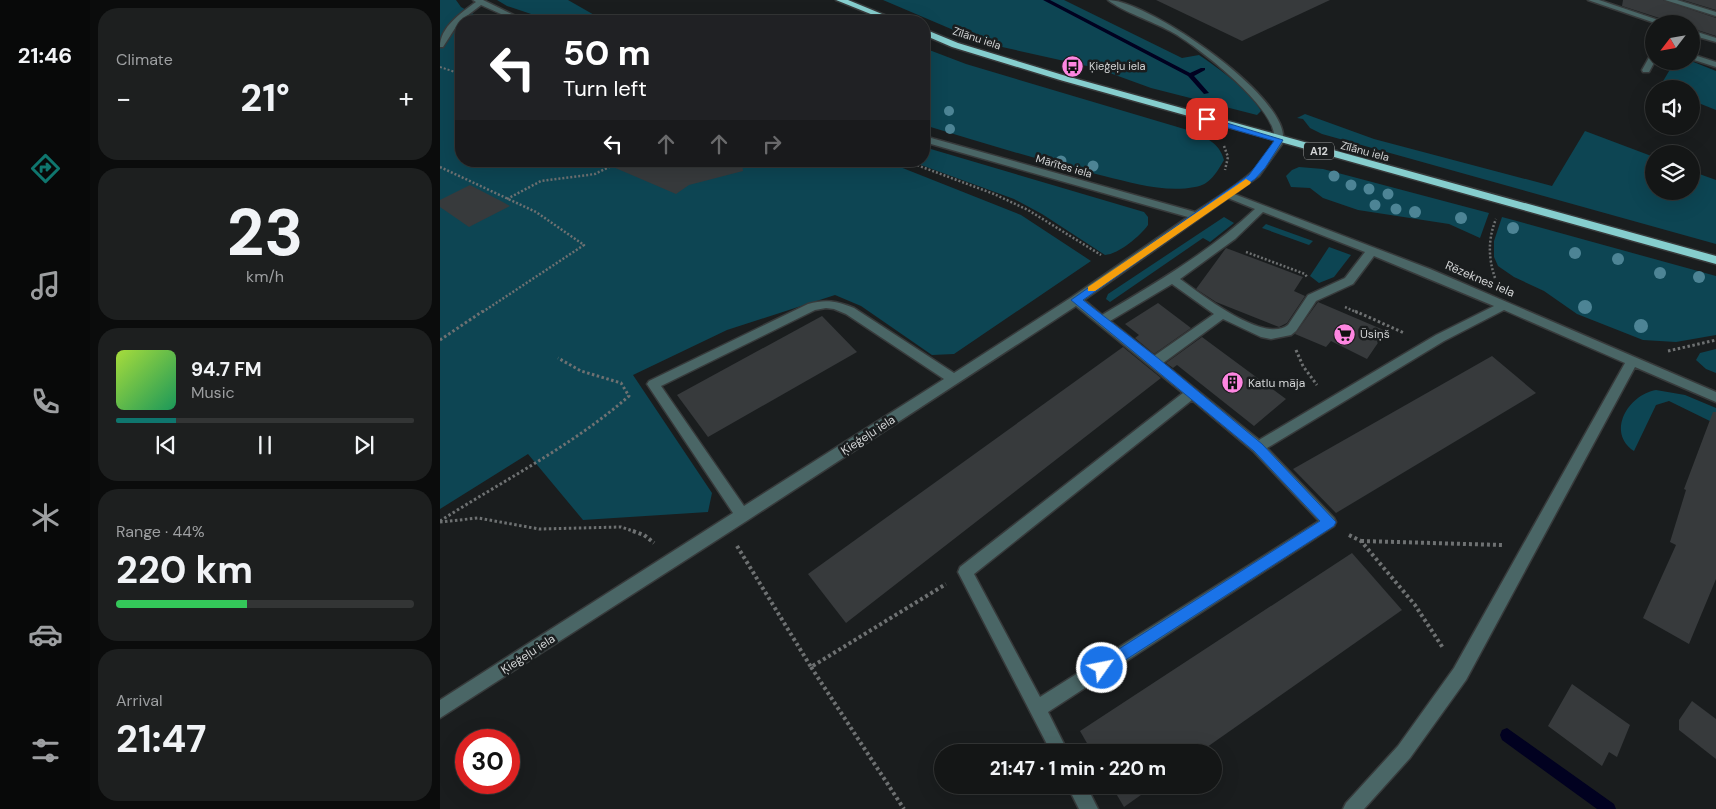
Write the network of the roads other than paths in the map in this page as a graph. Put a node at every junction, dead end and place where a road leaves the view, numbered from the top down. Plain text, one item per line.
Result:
1 (840, 0) edge
2 (1112, 0) edge
3 (1592, 0) edge
4 (1669, 0) edge
5 (478, 1) edge
6 (1716, 14) edge
7 (463, 15) edge
8 (509, 15) edge
9 (879, 15) edge
10 (1645, 17) edge
11 (455, 22) edge
12 (930, 34) edge
13 (1700, 35) edge
14 (1716, 40) edge
15 (440, 45) edge
16 (1700, 59) edge
17 (1716, 65) edge
18 (1279, 140) junction
19 (930, 141) edge
20 (1229, 195) junction
21 (1263, 208) junction
22 (1197, 216) junction
23 (1372, 250) junction
24 (1716, 260) edge
25 (1172, 279) junction
26 (1076, 300) junction
27 (1506, 305) junction
28 (1222, 314) junction
29 (1102, 320) junction
30 (1633, 360) junction
31 (1155, 362) junction
32 (954, 379) junction
33 (1192, 393) junction
34 (1716, 397) edge
35 (1258, 447) junction
36 (743, 516) junction
37 (440, 710) edge
38 (1037, 710) junction
39 (1056, 744) edge
40 (1081, 794) edge
41 (1089, 809) edge
42 (1352, 809) edge

1 - 9 highway
2 - 18 street
3 - 10 street
4 - 6 street
5 - 7 street
5 - 8 street
11 - 15 street
12 - 18 highway, Zīlānu iela / A12
13 - 14 street
16 - 17 street
18 - 20 street, Ķieģeļu iela
18 - 24 highway, Zīlānu iela / A12
19 - 22 street, Mārītes iela
20 - 21 street, Rēzeknes iela
20 - 22 street, Ķieģeļu iela
21 - 23 street, Rēzeknes iela
21 - 25 street
22 - 26 street, Ķieģeļu iela
23 - 27 street, Rēzeknes iela
23 - 28 street
25 - 28 street
25 - 29 street
26 - 29 street
26 - 32 street, Ķieģeļu iela
27 - 30 street, Rēzeknes iela
27 - 35 street
28 - 31 street
29 - 31 street
30 - 34 street, Rēzeknes iela
30 - 42 street
31 - 33 street
32 - 36 street, Ķieģeļu iela
32 - 36 street
33 - 35 street
33 - 38 street
35 - 38 street
36 - 37 street, Ķieģeļu iela
38 - 39 street
40 - 41 street

